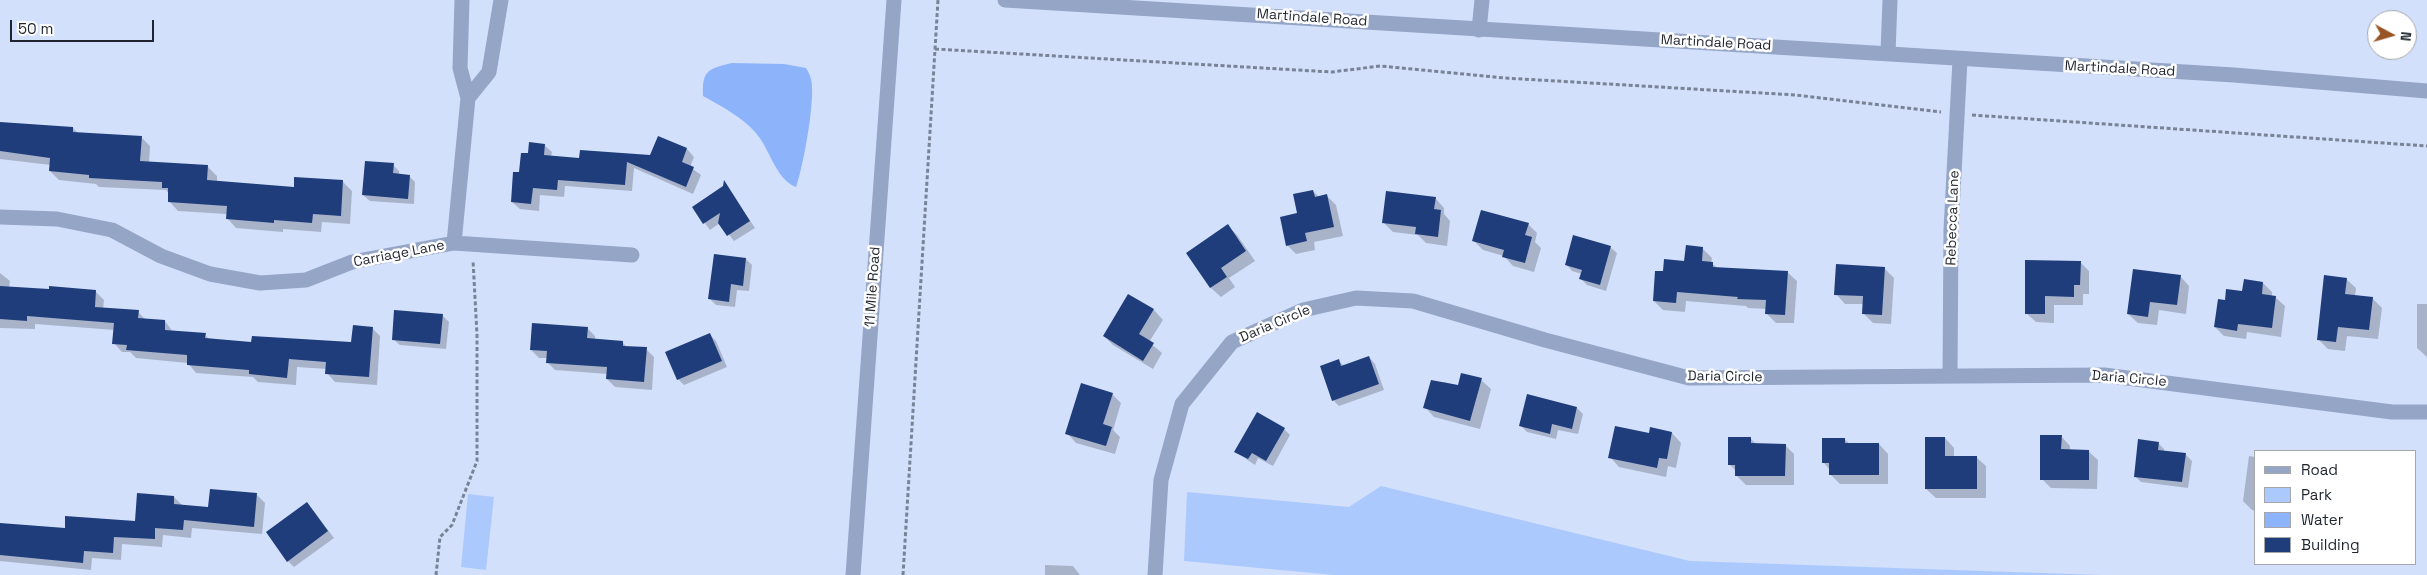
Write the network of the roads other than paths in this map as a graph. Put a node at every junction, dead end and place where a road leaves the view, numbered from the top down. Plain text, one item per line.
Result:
1 (462, 0) edge
2 (501, 0) edge
3 (894, 0) edge
4 (1005, 0) edge
5 (1482, 0) edge
6 (1890, 0) edge
7 (1479, 30) junction
8 (1888, 53) junction
9 (1960, 60) junction
10 (2427, 91) edge
11 (468, 98) junction
12 (0, 217) edge
13 (454, 243) junction
14 (632, 255) dead end
15 (1950, 376) junction
16 (2427, 412) edge
17 (853, 575) edge
18 (1155, 575) edge

1 - 11 street
2 - 11 street
3 - 17 street, 11 Mile Road
4 - 7 street, Martindale Road
5 - 7 street
6 - 8 street
7 - 8 street, Martindale Road
8 - 9 street, Martindale Road
9 - 10 street, Martindale Road
9 - 15 street, Rebecca Lane
11 - 13 street
12 - 13 street, Carriage Lane
13 - 14 street, Carriage Lane
15 - 16 street, Daria Circle
15 - 18 street, Daria Circle

